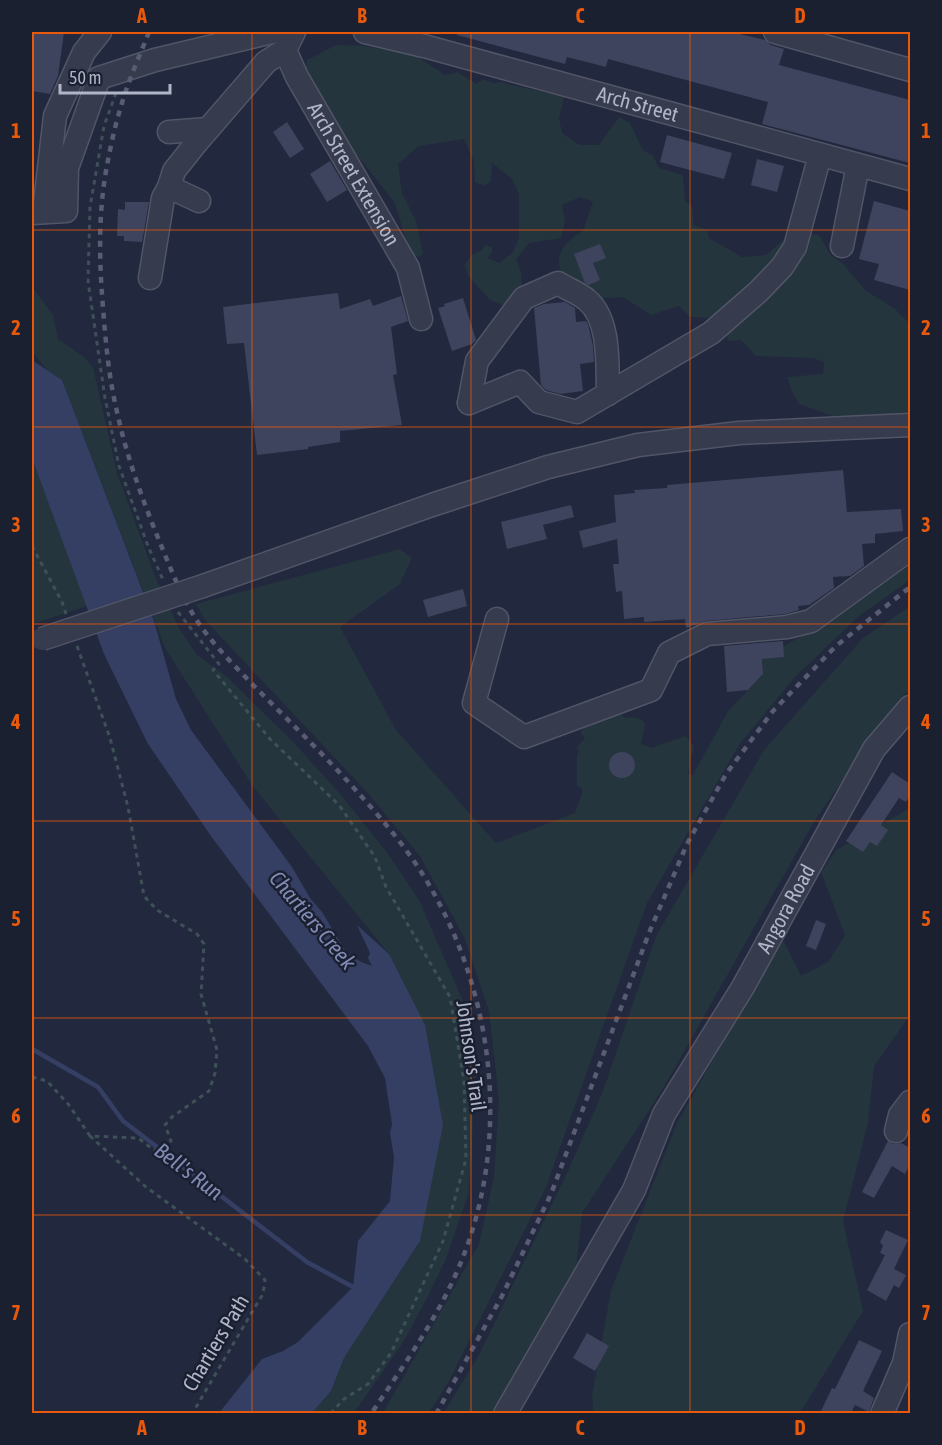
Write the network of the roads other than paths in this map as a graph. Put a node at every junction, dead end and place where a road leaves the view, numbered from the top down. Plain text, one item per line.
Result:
1 (100, 32) edge
2 (365, 32) edge
3 (775, 32) edge
4 (284, 38) edge
5 (426, 39) edge
6 (910, 70) edge
7 (208, 129) junction
8 (169, 132) dead end
9 (820, 155) junction
10 (858, 165) junction
11 (910, 179) edge
12 (170, 187) junction
13 (199, 201) dead end
14 (47, 212) edge
15 (842, 246) dead end
16 (150, 278) dead end
17 (421, 319) dead end
18 (608, 394) junction
19 (910, 425) edge
20 (910, 549) edge
21 (497, 620) dead end
22 (37, 641) edge
23 (910, 707) edge
24 (910, 1102) edge
25 (896, 1131) dead end
26 (910, 1334) edge
27 (505, 1413) edge
28 (882, 1413) edge

1 - 14 street
2 - 5 street, Arch Street
3 - 6 street
4 - 7 street
4 - 14 street
4 - 17 street, Arch Street Extension
5 - 9 street, Arch Street
7 - 8 street
7 - 12 street
9 - 10 street, Arch Street
9 - 18 street
10 - 11 street, Arch Street
10 - 15 street
12 - 13 street
12 - 16 street
18 - 18 street
19 - 22 street, bridge
20 - 21 street
23 - 27 street, Angora Road
24 - 25 street
26 - 28 street

